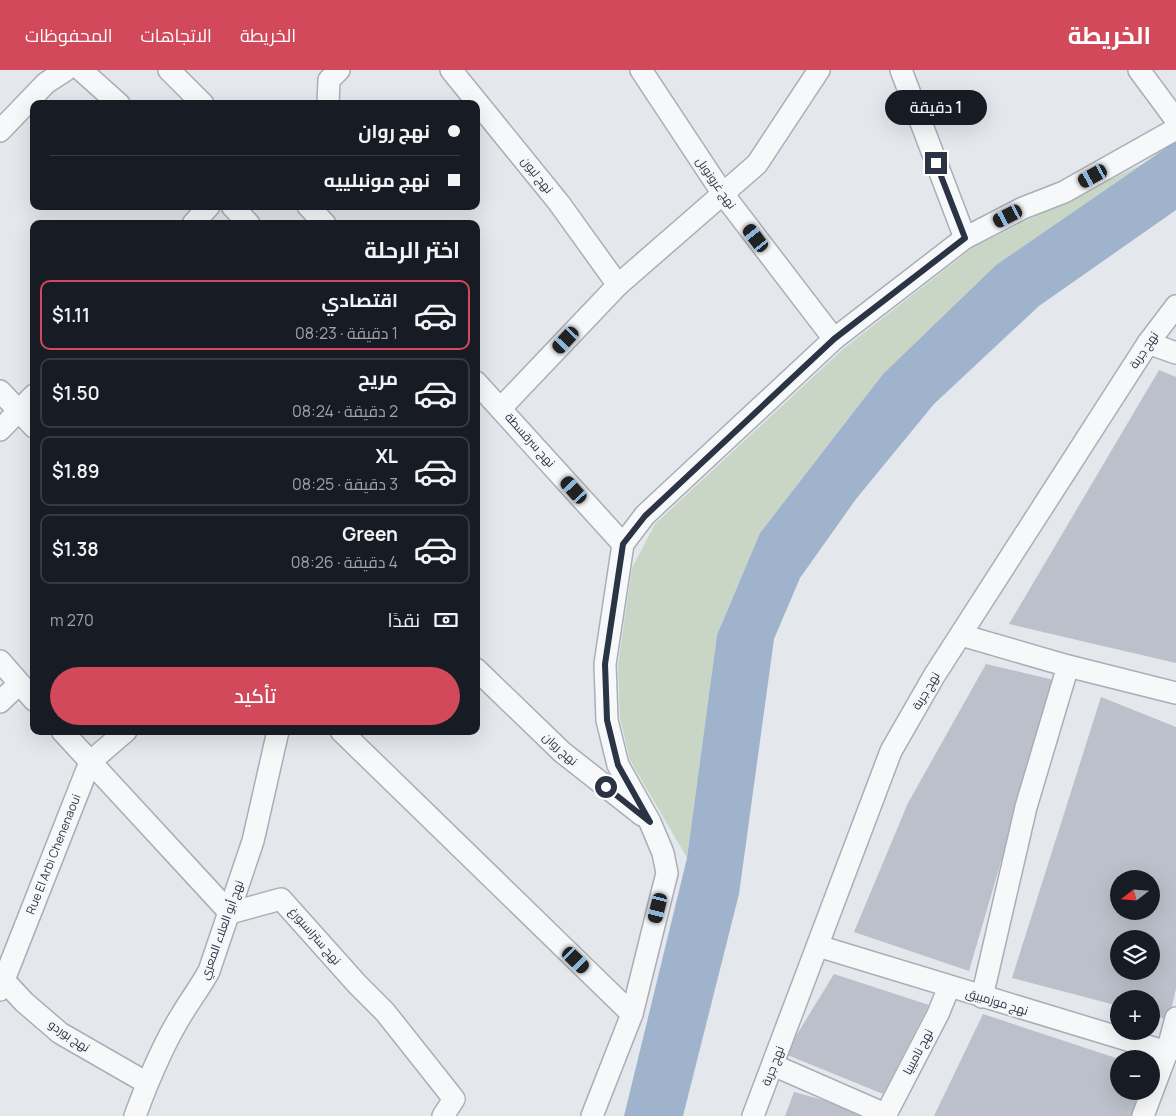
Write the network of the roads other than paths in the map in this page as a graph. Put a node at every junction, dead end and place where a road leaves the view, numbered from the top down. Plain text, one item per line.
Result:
1 (66, 70) edge
2 (81, 70) edge
3 (169, 70) edge
4 (451, 70) edge
5 (641, 70) edge
6 (820, 70) edge
7 (901, 70) edge
8 (1139, 70) edge
9 (330, 73) edge
10 (115, 100) edge
11 (199, 100) edge
12 (328, 100) edge
13 (475, 100) edge
14 (480, 106) edge
15 (1176, 120) edge
16 (1176, 129) edge
17 (0, 130) edge
18 (723, 194) junction
19 (206, 210) edge
20 (236, 210) edge
21 (312, 210) edge
22 (197, 220) edge
23 (245, 220) edge
24 (323, 220) edge
25 (965, 238) junction
26 (618, 285) junction
27 (1176, 306) edge
28 (834, 339) junction
29 (1148, 343) junction
30 (1176, 353) edge
31 (480, 386) edge
32 (0, 391) edge
33 (30, 399) edge
34 (502, 408) junction
35 (18, 411) junction
36 (30, 423) edge
37 (0, 430) edge
38 (623, 544) junction
39 (961, 635) junction
40 (0, 661) edge
41 (1068, 666) junction
42 (480, 673) edge
43 (19, 684) junction
44 (1176, 693) edge
45 (30, 696) edge
46 (0, 702) edge
47 (66, 735) edge
48 (121, 735) edge
49 (277, 735) edge
50 (345, 735) edge
51 (90, 762) junction
52 (650, 822) junction
53 (230, 913) junction
54 (818, 946) junction
55 (1, 982) edge
56 (949, 987) junction
57 (982, 997) junction
58 (632, 1014) junction
59 (1176, 1018) edge
60 (1171, 1051) edge
61 (773, 1066) junction
62 (147, 1083) junction
63 (444, 1115) edge
64 (885, 1115) edge
65 (135, 1116) edge
66 (592, 1116) edge
67 (753, 1116) edge
68 (1143, 1116) edge

1 - 17 street
2 - 10 street
3 - 11 street
4 - 13 street, نهج ليون
5 - 18 street, نهج غرونوبل
6 - 18 street
7 - 25 street
8 - 15 street
9 - 12 street
14 - 26 street, نهج ليون
16 - 25 street
18 - 26 street
18 - 28 street, نهج غرونوبل
19 - 22 street
20 - 23 street
21 - 24 street
25 - 28 street
26 - 34 street
27 - 29 street, نهج جربة
28 - 38 street
29 - 30 street
29 - 39 street, نهج جربة
31 - 34 street, نهج سرقسطة
32 - 35 street
33 - 35 street
34 - 38 street, نهج سرقسطة
35 - 36 street
35 - 37 street
38 - 52 street
39 - 41 street
39 - 54 street, نهج جربة
40 - 43 street
41 - 44 street
41 - 57 street
42 - 52 street, نهج روان
43 - 45 street
43 - 46 street
47 - 51 street
48 - 51 street, Rue El Arbi Chenenaoui
49 - 53 street, نهج أبو العلاء المعري
50 - 58 street
51 - 53 street
51 - 55 street, Rue El Arbi Chenenaoui
52 - 58 street
53 - 62 street, نهج أبو العلاء المعري
53 - 63 street, نهج ستراسبورغ
54 - 56 street, نهج موزمبيق
54 - 61 street, نهج جربة
55 - 62 street, نهج بوردو
56 - 57 street, نهج موزمبيق
56 - 64 street, نهج ناميبيا
57 - 60 street, نهج موزمبيق
58 - 66 street
59 - 60 street
60 - 68 street
61 - 64 street
61 - 67 street, نهج جربة
62 - 65 street, نهج أبو العلاء المعري

